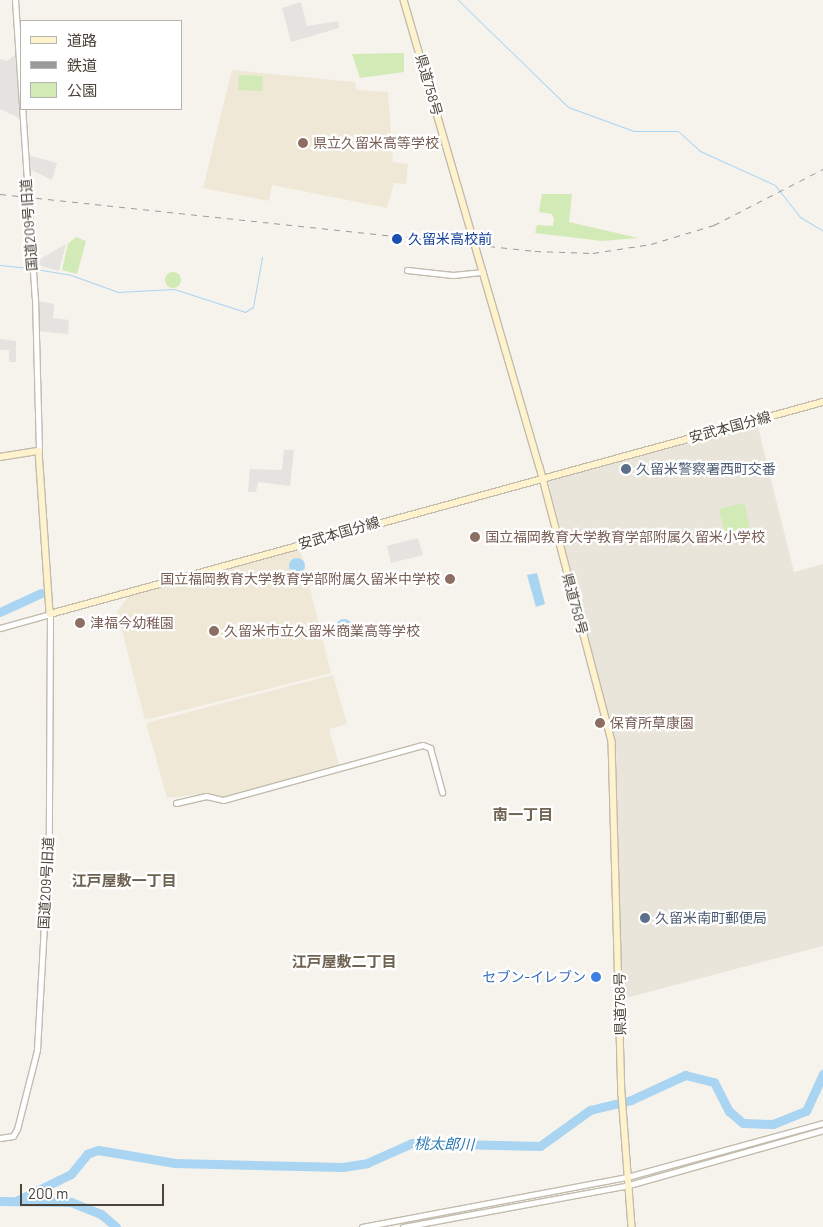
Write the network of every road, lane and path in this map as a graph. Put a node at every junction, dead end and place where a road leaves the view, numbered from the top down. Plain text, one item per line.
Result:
1 (15, 0) edge
2 (404, 0) edge
3 (20, 74) edge
4 (22, 110) edge
5 (408, 270) dead end
6 (483, 272) junction
7 (823, 402) edge
8 (39, 451) junction
9 (0, 457) edge
10 (543, 478) junction
11 (50, 614) junction
12 (0, 628) edge
13 (442, 792) dead end
14 (176, 803) dead end
15 (823, 1123) edge
16 (823, 1130) edge
17 (0, 1138) edge
18 (627, 1177) junction
19 (629, 1185) junction
20 (394, 1224) edge
21 (362, 1227) edge
22 (403, 1227) edge
23 (632, 1227) edge

1 - 3 street, 国道209号旧道
2 - 6 main road, 県道758号
4 - 8 street, 国道209号旧道
5 - 6 street
6 - 10 main road, 県道758号
7 - 10 main road, 安武本国分線
8 - 9 main road
8 - 11 main road
10 - 11 main road, 安武本国分線
10 - 18 main road, 県道758号
11 - 12 street
11 - 17 street, 国道209号旧道
13 - 14 street
15 - 18 street
16 - 19 street
18 - 19 main road, 県道758号
18 - 20 street
19 - 22 street
19 - 23 main road, 県道758号
20 - 21 street

